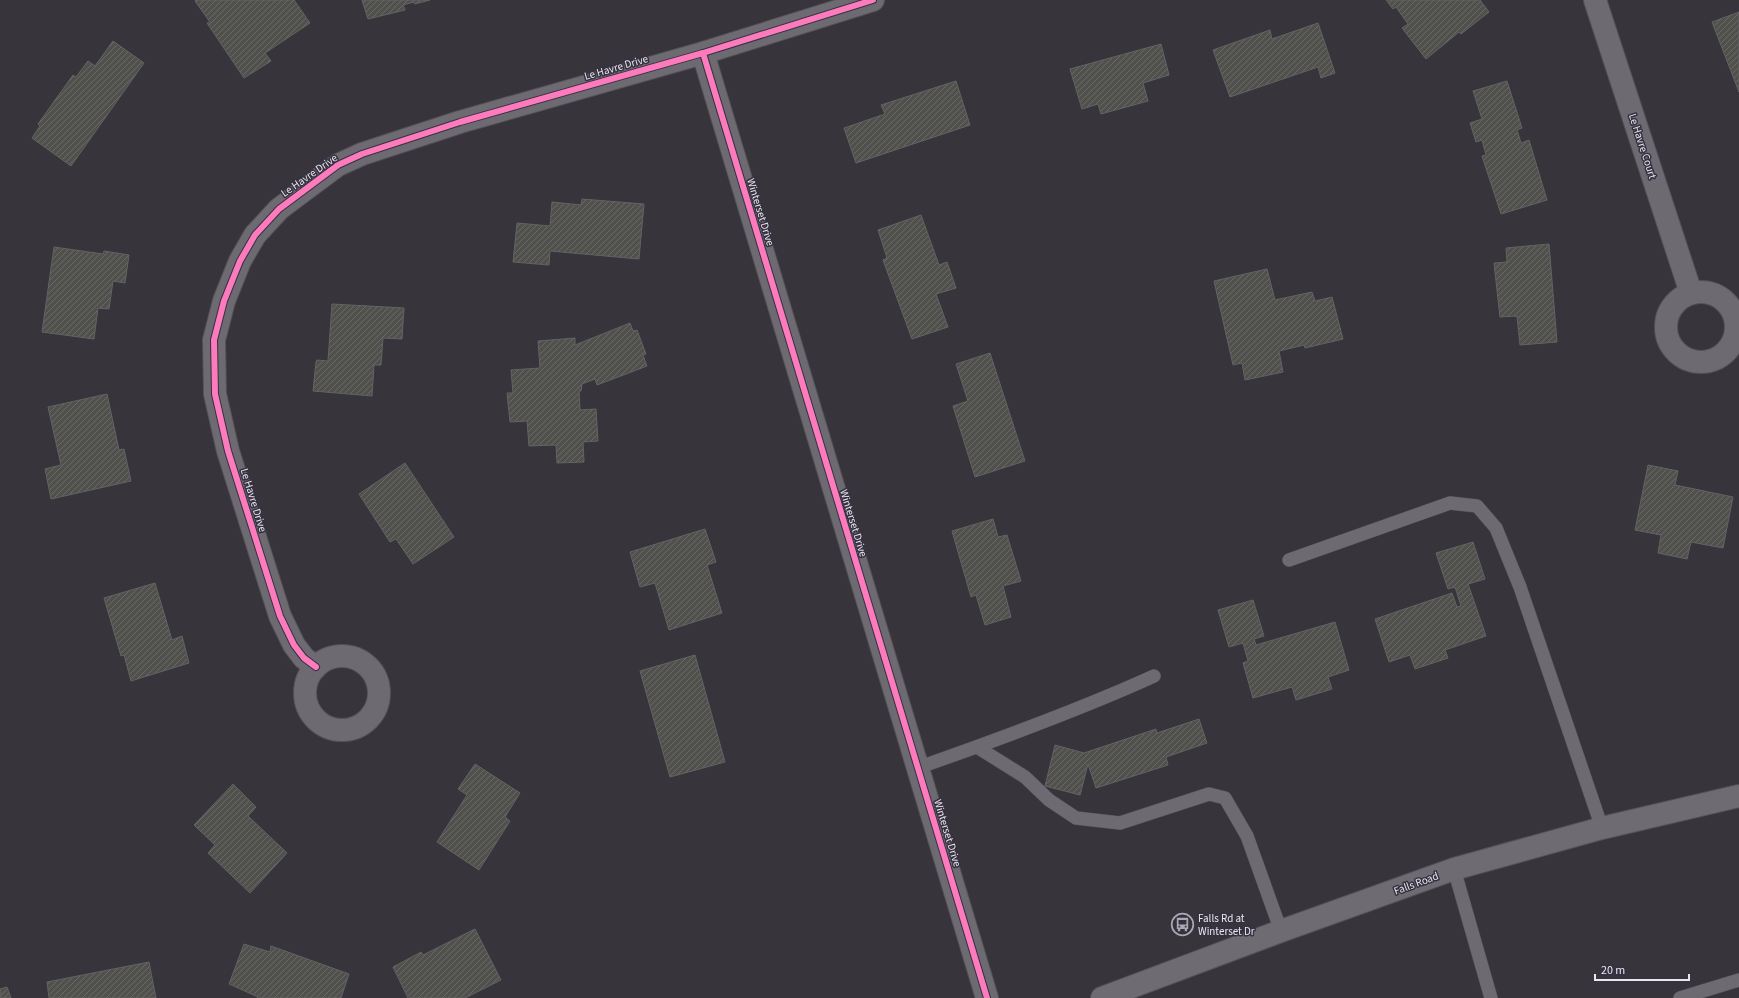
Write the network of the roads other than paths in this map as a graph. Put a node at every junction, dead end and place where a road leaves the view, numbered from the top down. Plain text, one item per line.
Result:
1 (873, 0) edge
2 (1595, 0) edge
3 (703, 53) junction
4 (1691, 293) dead end
5 (1289, 560) dead end
6 (316, 667) dead end
7 (1154, 676) dead end
8 (977, 747) junction
9 (918, 768) junction
10 (1739, 796) edge
11 (1602, 828) junction
12 (1454, 869) junction
13 (1281, 931) junction
14 (1739, 980) edge
15 (987, 998) edge
16 (1102, 998) edge
17 (1491, 998) edge
18 (1680, 998) edge

1 - 3 street, Le Havre Drive
2 - 4 street, Le Havre Court
3 - 6 street, Le Havre Drive
3 - 9 street, Winterset Drive
5 - 11 lane
7 - 8 lane
8 - 9 lane
8 - 13 lane
9 - 15 street, Winterset Drive
10 - 11 main road, Falls Road
11 - 12 main road, Falls Road
12 - 13 main road, Falls Road
12 - 17 lane
13 - 16 main road, Falls Road
14 - 18 lane

